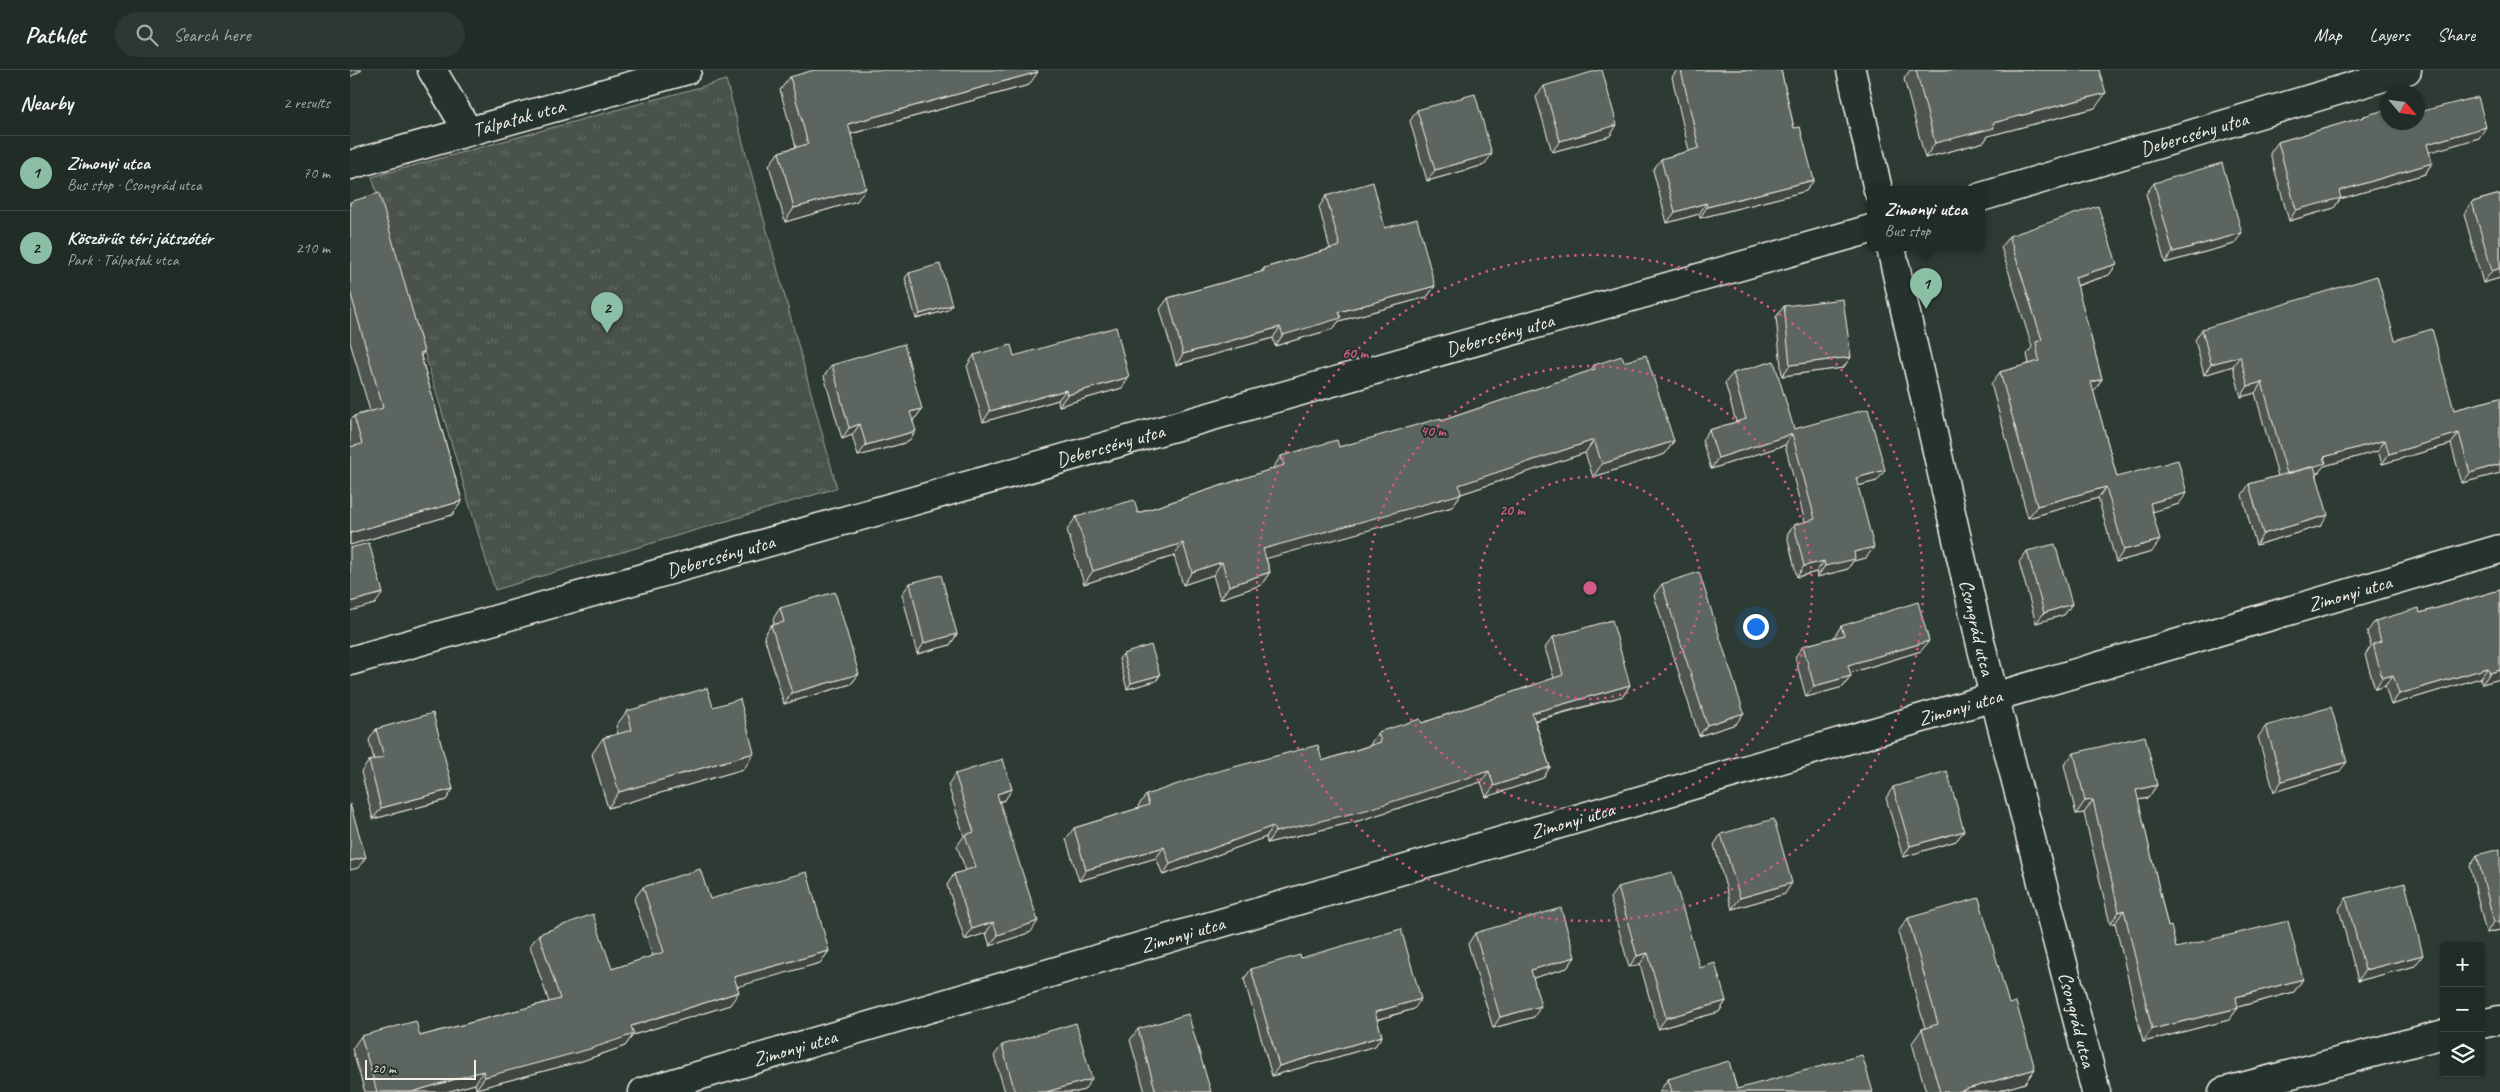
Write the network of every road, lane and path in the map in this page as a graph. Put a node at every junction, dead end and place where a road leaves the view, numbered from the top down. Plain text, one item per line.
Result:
1 (432, 70) edge
2 (687, 70) edge
3 (1851, 70) edge
4 (2407, 70) edge
5 (468, 131) junction
6 (350, 165) edge
7 (1877, 186) edge
8 (1985, 196) edge
9 (1867, 231) edge
10 (1892, 251) edge
11 (2500, 548) edge
12 (350, 662) edge
13 (1996, 697) junction
14 (2500, 1020) edge
15 (2485, 1023) edge
16 (2440, 1035) edge
17 (643, 1092) edge
18 (2096, 1092) edge
19 (2223, 1092) edge

1 - 5 street
2 - 5 street, Tálpatak utca
3 - 7 street
4 - 8 street, Debercsény utca
5 - 6 street, Tálpatak utca
9 - 12 street, Debercsény utca
10 - 13 street, Csongrád utca
11 - 13 street, Zimonyi utca
13 - 17 street, Zimonyi utca
13 - 18 street, Csongrád utca
14 - 15 street
16 - 19 street

